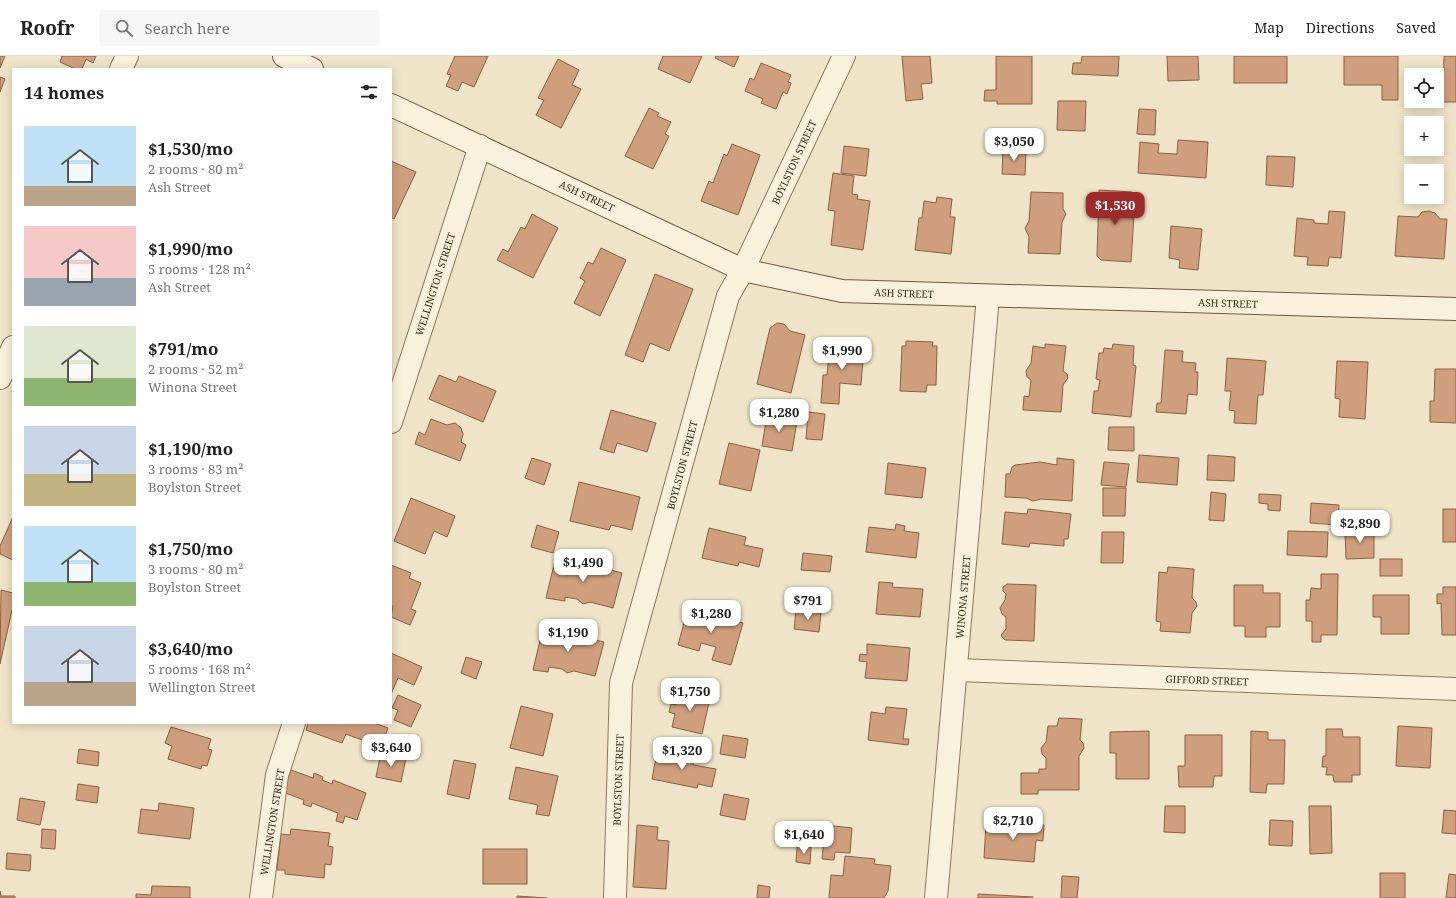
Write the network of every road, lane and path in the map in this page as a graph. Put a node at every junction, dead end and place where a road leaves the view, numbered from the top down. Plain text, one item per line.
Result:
1 (127, 56) edge
2 (284, 56) edge
3 (844, 56) edge
4 (122, 68) edge
5 (310, 68) edge
6 (392, 105) edge
7 (480, 146) junction
8 (743, 270) junction
9 (988, 296) junction
10 (1456, 309) edge
11 (12, 349) edge
12 (0, 378) edge
13 (392, 419) edge
14 (957, 670) junction
15 (1456, 689) edge
16 (294, 724) edge
17 (261, 898) edge
18 (615, 898) edge
19 (936, 898) edge

1 - 4 street
2 - 5 street
3 - 8 street, BOYLSTON STREET
6 - 7 street, ASH STREET
7 - 8 street, ASH STREET
7 - 13 street, WELLINGTON STREET
8 - 9 street, ASH STREET
8 - 18 street, BOYLSTON STREET
9 - 10 street, ASH STREET
9 - 14 street, WINONA STREET
11 - 12 street
14 - 15 street, GIFFORD STREET
14 - 19 street, WINONA STREET
16 - 17 street, WELLINGTON STREET

